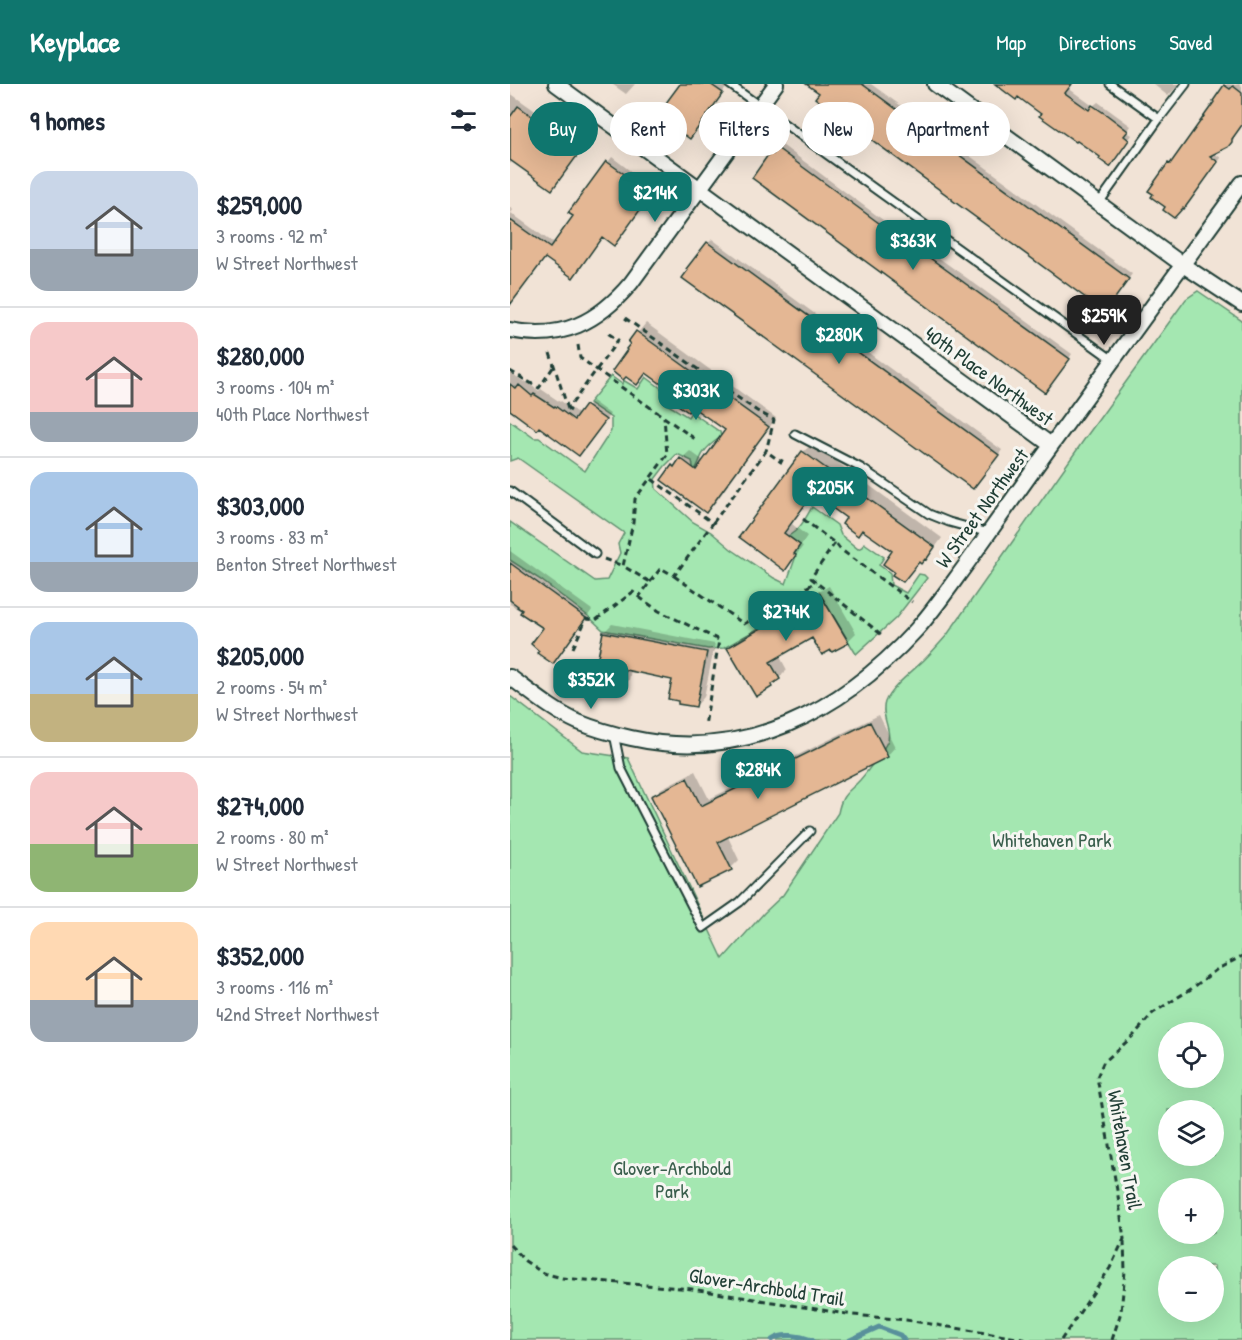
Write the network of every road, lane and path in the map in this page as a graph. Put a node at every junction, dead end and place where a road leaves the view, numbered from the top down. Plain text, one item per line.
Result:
1 (555, 84) edge
2 (729, 84) edge
3 (776, 84) edge
4 (934, 84) edge
5 (1110, 84) edge
6 (1186, 84) edge
7 (754, 102) edge
8 (762, 102) edge
9 (1159, 119) junction
10 (790, 128) edge
11 (723, 156) edge
12 (1242, 183) edge
13 (699, 189) junction
14 (1099, 203) junction
15 (1183, 264) junction
16 (1242, 304) edge
17 (625, 318) dead end
18 (510, 330) edge
19 (606, 332) dead end
20 (578, 345) dead end
21 (550, 353) dead end
22 (1113, 360) junction
23 (554, 366) junction
24 (596, 369) junction
25 (510, 370) edge
26 (664, 417) junction
27 (795, 434) dead end
28 (694, 439) dead end
29 (1051, 445) junction
30 (766, 451) junction
31 (783, 458) dead end
32 (650, 478) junction
33 (510, 491) edge
34 (802, 519) dead end
35 (713, 523) junction
36 (989, 532) junction
37 (835, 543) junction
38 (595, 554) joint
39 (623, 566) junction
40 (674, 576) junction
41 (650, 582) junction
42 (816, 582) junction
43 (639, 597) junction
44 (912, 602) dead end
45 (882, 635) dead end
46 (573, 648) dead end
47 (510, 677) edge
48 (705, 726) dead end
49 (614, 734) junction
50 (810, 831) dead end
51 (1242, 956) edge
52 (1124, 1239) junction
53 (510, 1245) edge
54 (1029, 1340) edge
55 (1061, 1340) edge
56 (1112, 1340) edge

1 - 13 street, 40th Place Northwest
2 - 7 lane
3 - 8 street
4 - 14 street
5 - 9 lane
6 - 9 lane
9 - 14 lane
10 - 22 lane
11 - 13 street
12 - 15 street, W Street Northwest
13 - 18 street
13 - 29 street, 40th Place Northwest
14 - 15 street
15 - 16 street
15 - 22 street, W Street Northwest
17 - 30 path
19 - 24 path
20 - 24 path
21 - 23 path
22 - 29 street, W Street Northwest
23 - 24 path
23 - 25 path
24 - 26 path
26 - 28 path
26 - 32 path
27 - 36 lane
29 - 36 street, W Street Northwest
30 - 31 path
30 - 35 path
32 - 35 path
32 - 39 path
33 - 38 lane
34 - 37 path
35 - 40 path
36 - 49 street, W Street Northwest
37 - 42 path
37 - 44 path
38 - 39 path
39 - 41 path
40 - 41 path
40 - 42 path
41 - 43 path
42 - 45 path
43 - 46 path
43 - 48 path
47 - 49 street, W Street Northwest
49 - 50 lane
51 - 52 path, Whitehaven Trail
52 - 55 path, Whitehaven Trail
52 - 56 path, Whitehaven Trail
53 - 54 path, Glover-Archbold Trail

